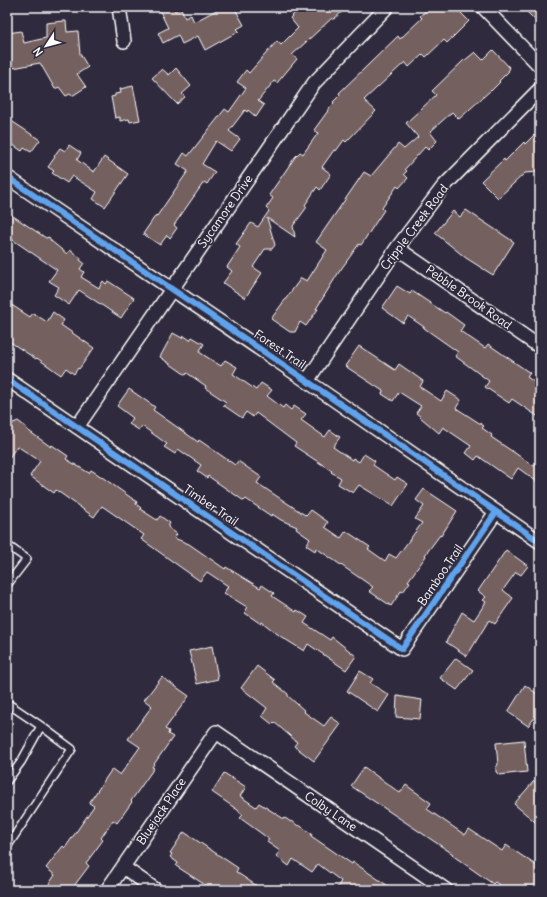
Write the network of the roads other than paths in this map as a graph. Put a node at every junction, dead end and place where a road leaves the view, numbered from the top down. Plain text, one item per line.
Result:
1 (119, 7) edge
2 (387, 7) edge
3 (483, 7) edge
4 (124, 41) dead end
5 (540, 66) edge
6 (540, 89) edge
7 (7, 177) edge
8 (397, 248) junction
9 (172, 289) junction
10 (538, 341) edge
11 (7, 379) edge
12 (307, 380) junction
13 (77, 427) junction
14 (496, 512) junction
15 (540, 542) edge
16 (7, 545) edge
17 (7, 585) edge
18 (402, 650) joint
19 (7, 703) edge
20 (41, 726) junction
21 (216, 732) joint
22 (7, 781) edge
23 (7, 847) edge
24 (123, 867) junction
25 (107, 890) edge
26 (156, 890) edge
27 (446, 890) edge

1 - 4 street
2 - 9 street, Sycamore Drive
3 - 5 street
6 - 8 street, Cripple Creek Road
7 - 9 street, Forest Trail
8 - 10 street, Pebble Brook Road
8 - 12 street, Cripple Creek Road
9 - 12 street, Forest Trail
9 - 13 street, Sycamore Drive
11 - 13 street, Timber Trail
12 - 14 street, Forest Trail
13 - 18 street, Timber Trail
14 - 15 street, Forest Trail
14 - 18 street, Bamboo Trail
16 - 17 lane
19 - 20 lane
20 - 22 lane
20 - 23 lane
21 - 24 street, Bluejack Place
21 - 27 street, Colby Lane
24 - 25 street, Bluejack Place
24 - 26 street

